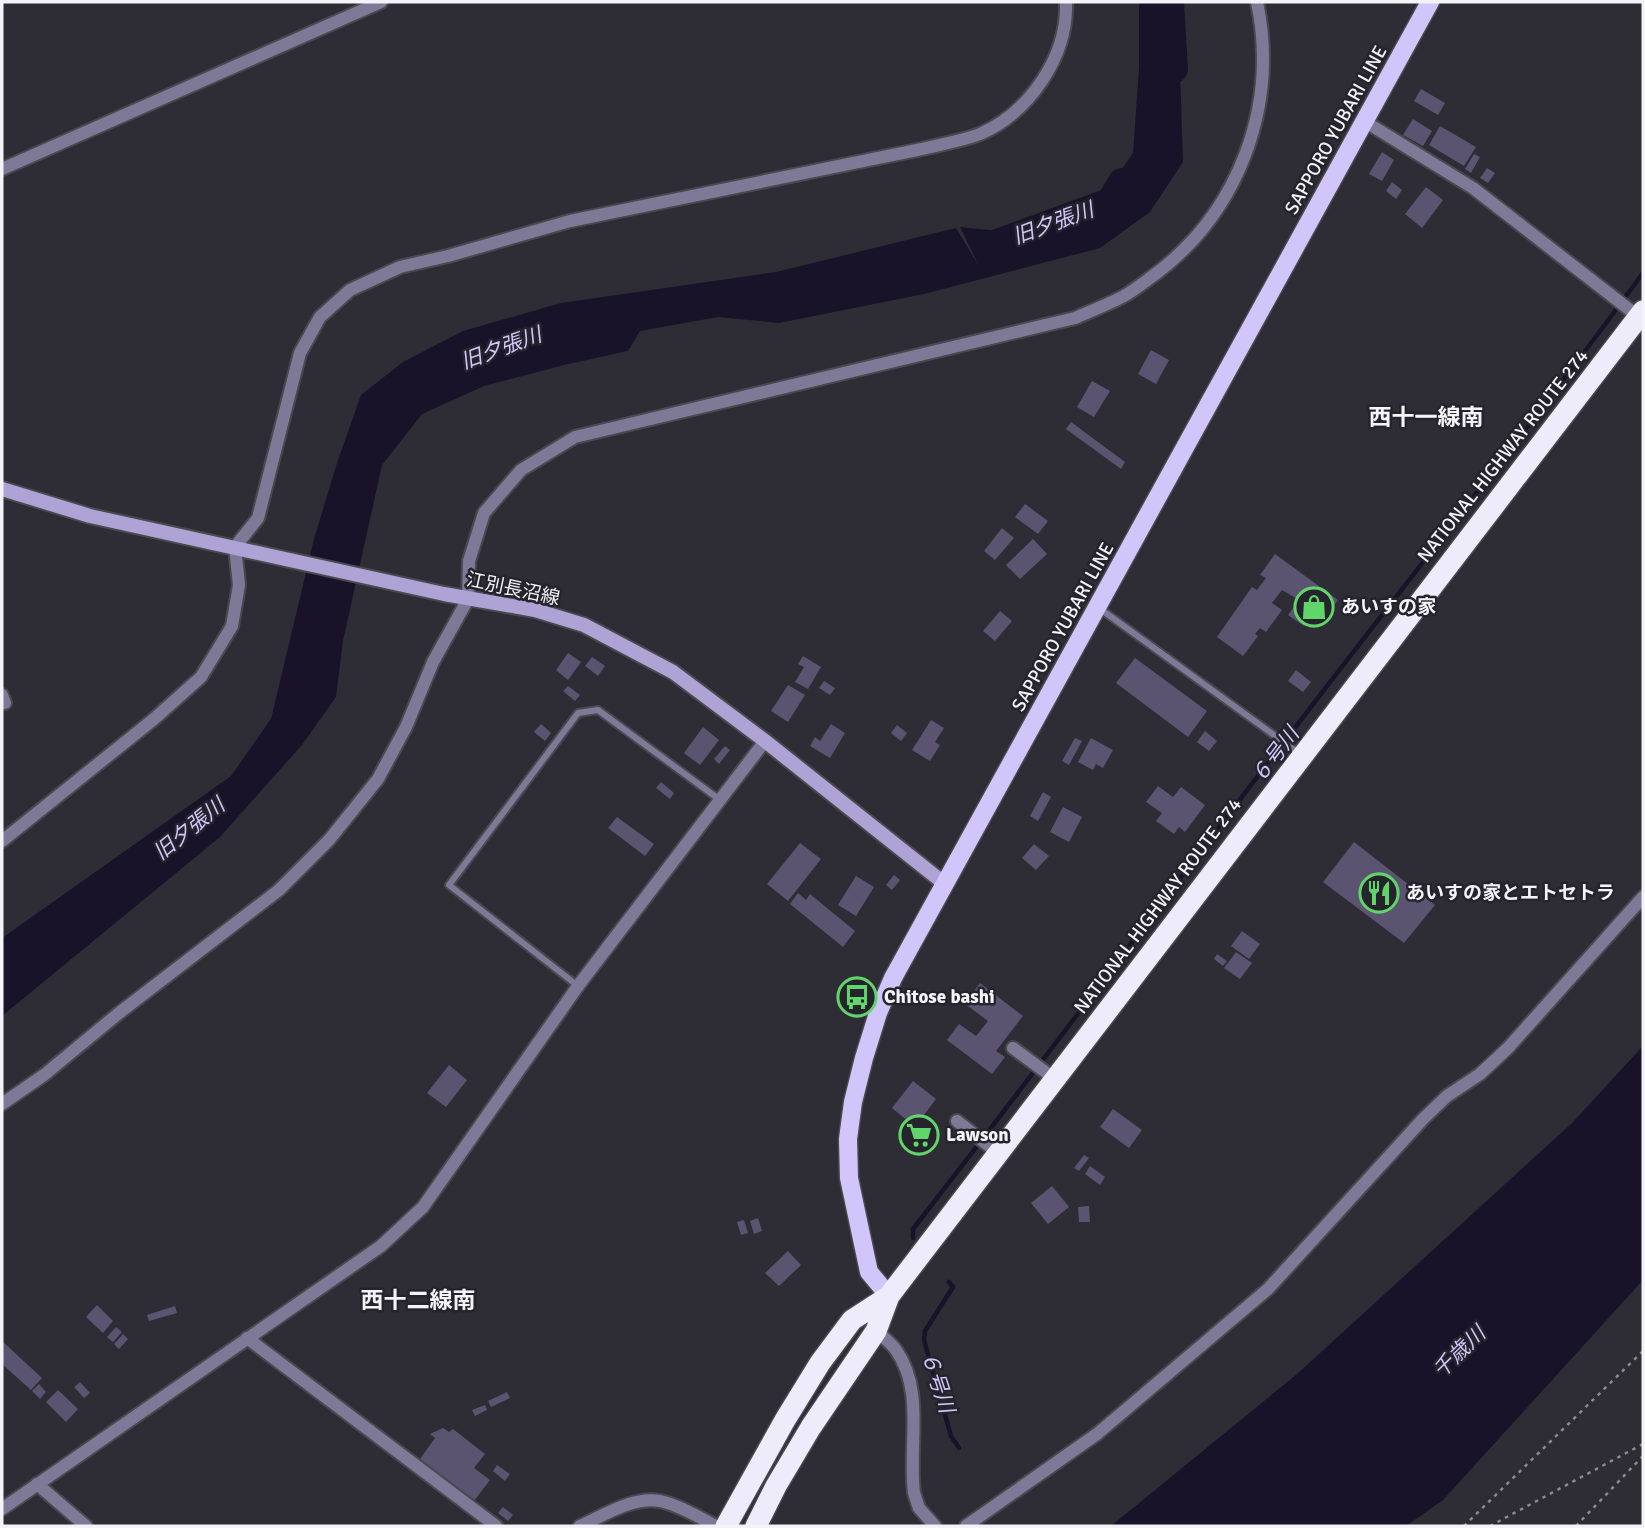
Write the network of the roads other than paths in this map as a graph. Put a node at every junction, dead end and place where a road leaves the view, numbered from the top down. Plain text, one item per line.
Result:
1 (381, 2) edge
2 (1066, 2) edge
3 (1257, 2) edge
4 (1430, 2) edge
5 (1364, 121) junction
6 (2, 169) edge
7 (1637, 313) edge
8 (2, 489) edge
9 (236, 547) junction
10 (468, 599) junction
11 (1098, 607) junction
12 (765, 741) junction
13 (1297, 753) junction
14 (720, 800) junction
15 (2, 841) edge
16 (945, 884) junction
17 (1643, 897) edge
18 (578, 986) junction
19 (1013, 1048) dead end
20 (1051, 1075) junction
21 (2, 1104) edge
22 (957, 1121) dead end
23 (994, 1150) junction
24 (889, 1296) junction
25 (876, 1331) junction
26 (247, 1338) junction
27 (37, 1484) junction
28 (2, 1508) edge
29 (86, 1526) edge
30 (496, 1526) edge
31 (580, 1526) edge
32 (716, 1526) edge
33 (726, 1526) edge
34 (756, 1526) edge
35 (935, 1526) edge
36 (966, 1526) edge

1 - 6 street
2 - 9 street
3 - 10 street
4 - 5 main road, SAPPORO YUBARI LINE
5 - 7 street
5 - 11 main road, SAPPORO YUBARI LINE
7 - 13 highway, NATIONAL HIGHWAY ROUTE 274
8 - 9 main road, 江別長沼線
9 - 10 main road, 江別長沼線
9 - 15 street
10 - 12 main road, 江別長沼線
10 - 21 street
11 - 13 lane
11 - 16 main road, SAPPORO YUBARI LINE
12 - 14 street
12 - 16 main road, 江別長沼線
13 - 20 highway, NATIONAL HIGHWAY ROUTE 274
14 - 18 street
14 - 18 lane
16 - 24 main road, SAPPORO YUBARI LINE
17 - 36 street
18 - 26 street
19 - 20 street
20 - 23 highway, NATIONAL HIGHWAY ROUTE 274
22 - 23 street
23 - 24 highway, NATIONAL HIGHWAY ROUTE 274
24 - 25 highway, NATIONAL HIGHWAY ROUTE 274
24 - 33 highway, NATIONAL HIGHWAY ROUTE 274
25 - 34 highway, NATIONAL HIGHWAY ROUTE 274
25 - 35 street
26 - 27 street
26 - 30 street
27 - 28 street
27 - 29 street
31 - 32 street

